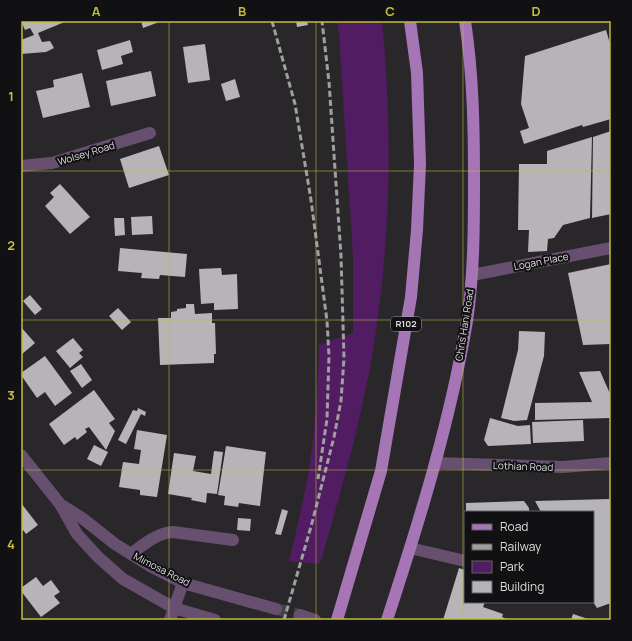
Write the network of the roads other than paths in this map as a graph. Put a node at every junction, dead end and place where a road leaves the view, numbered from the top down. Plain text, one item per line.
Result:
1 (410, 21) edge
2 (466, 21) edge
3 (150, 133) dead end
4 (21, 166) edge
5 (611, 248) edge
6 (472, 275) junction
7 (21, 455) edge
8 (611, 462) edge
9 (436, 463) junction
10 (60, 504) junction
11 (233, 540) dead end
12 (410, 548) junction
13 (131, 554) junction
14 (464, 561) edge
15 (183, 583) junction
16 (174, 608) junction
17 (276, 608) tunnel mouth
18 (300, 615) tunnel mouth
19 (170, 620) edge
20 (215, 620) edge
21 (315, 620) edge
22 (337, 620) edge
23 (387, 620) edge

1 - 22 main road, R102
2 - 6 main road, Chris Hani Road
3 - 4 street, Wolsey Road
5 - 6 street, Logan Place
6 - 9 main road, Chris Hani Road
7 - 10 street, Mimosa Road
8 - 9 street, Lothian Road
9 - 12 main road, Chris Hani Road
10 - 13 street, Mimosa Road
10 - 16 street, Mimosa Road
11 - 13 street
12 - 14 street
12 - 23 main road, Chris Hani Road
13 - 15 street, Mimosa Road
15 - 16 street
15 - 17 street, Mimosa Road
16 - 19 street
16 - 20 street, Mimosa Road
18 - 21 street

